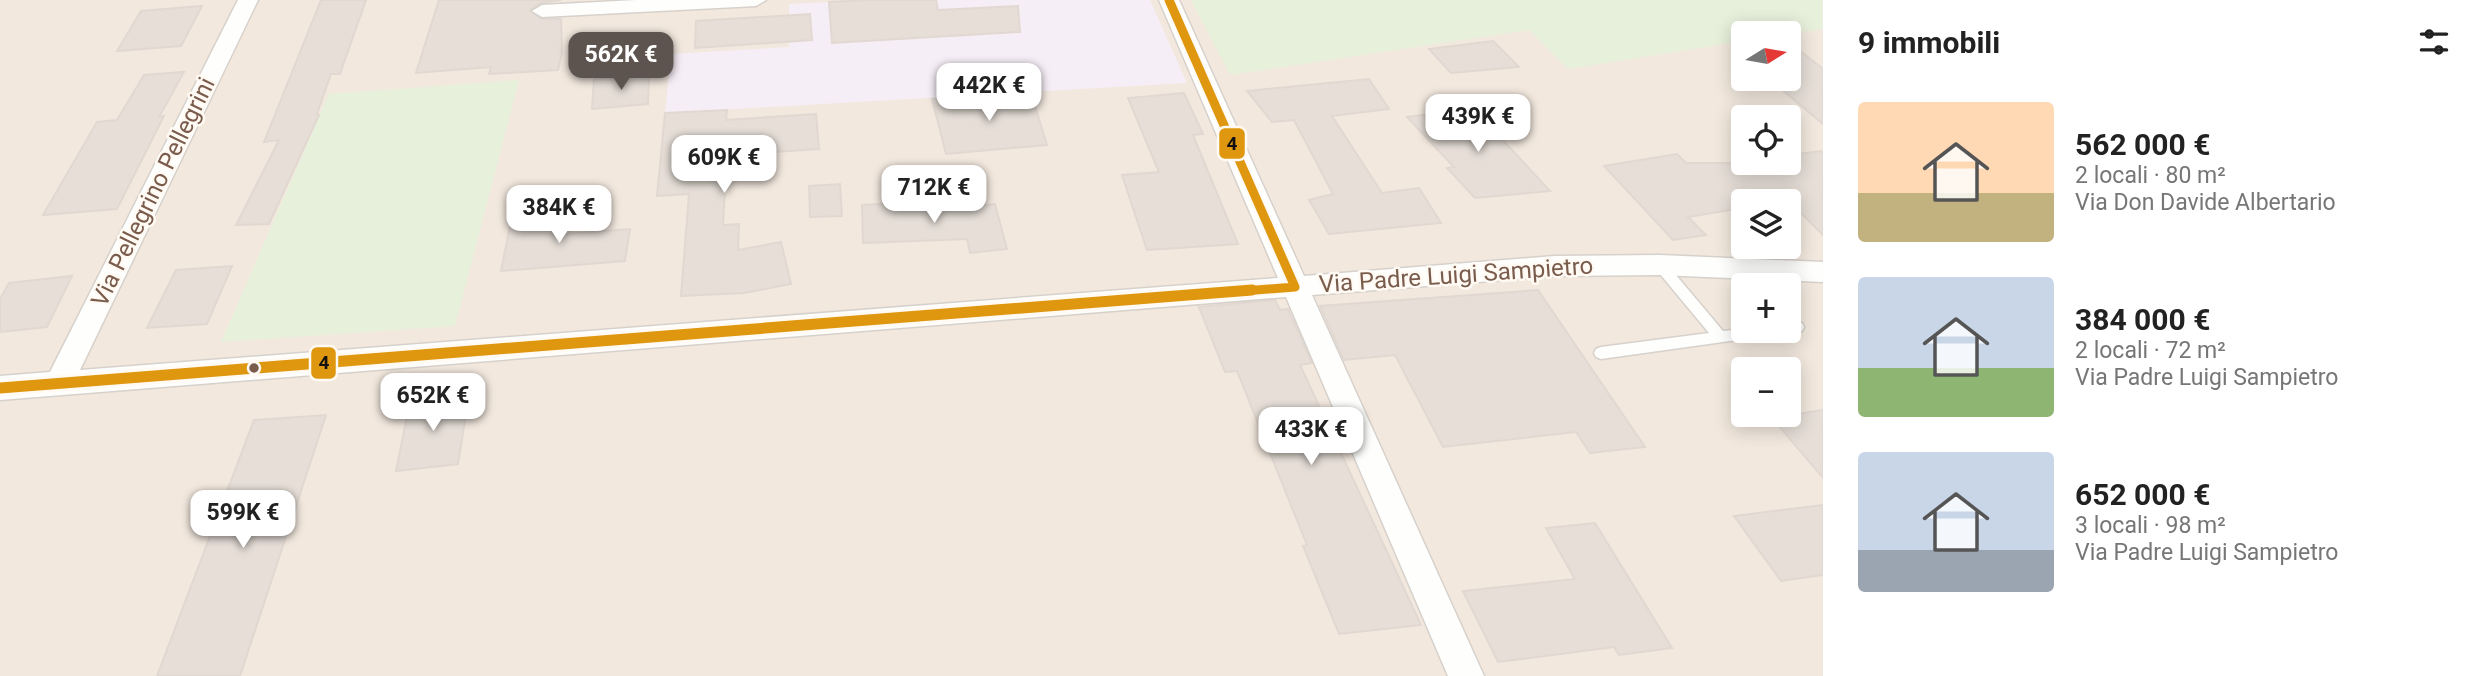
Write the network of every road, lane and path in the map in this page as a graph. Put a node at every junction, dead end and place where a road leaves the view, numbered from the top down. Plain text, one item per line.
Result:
1 (247, 0) edge
2 (756, 0) edge
3 (1169, 0) edge
4 (542, 11) dead end
5 (1660, 265) junction
6 (1823, 272) edge
7 (1295, 287) junction
8 (1731, 336) edge
9 (1720, 337) junction
10 (1601, 353) dead end
11 (59, 384) junction
12 (0, 388) edge
13 (1466, 676) edge

1 - 11 street, Via Pellegrino Pellegrini
2 - 4 street
3 - 7 street
5 - 6 street, Via Padre Luigi Sampietro
5 - 7 street, Via Padre Luigi Sampietro
5 - 9 lane
7 - 11 street, Via Padre Luigi Sampietro
7 - 13 street
8 - 9 lane
9 - 10 lane
11 - 12 street, Via Padre Luigi Sampietro

